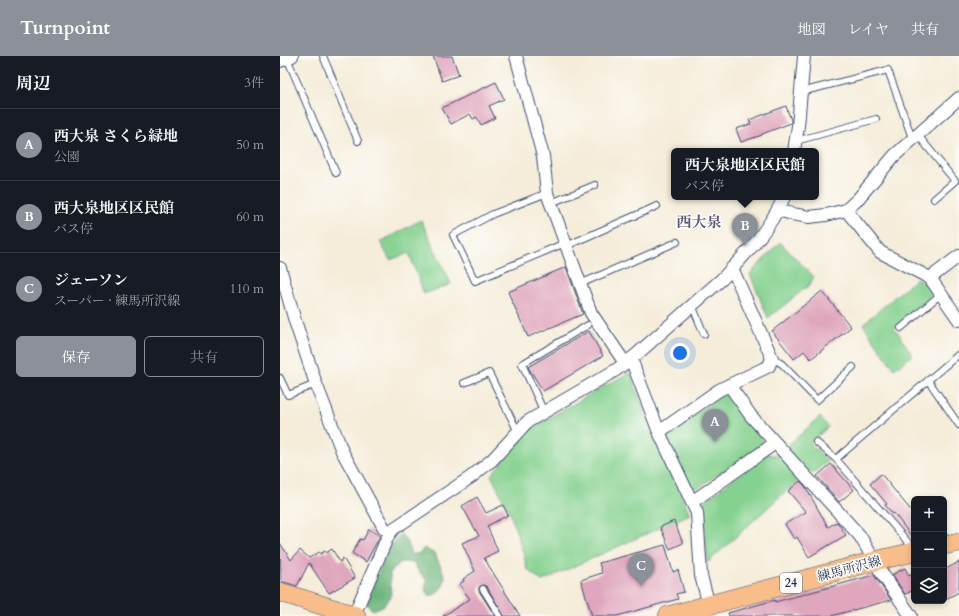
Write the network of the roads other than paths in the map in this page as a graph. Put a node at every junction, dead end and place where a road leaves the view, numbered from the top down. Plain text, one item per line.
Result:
1 (323, 56) edge
2 (516, 56) edge
3 (804, 56) edge
4 (284, 58) edge
5 (801, 92) junction
6 (959, 98) edge
7 (876, 119) dead end
8 (915, 136) junction
9 (358, 141) dead end
10 (795, 146) edge
11 (336, 173) dead end
12 (595, 184) dead end
13 (549, 198) junction
14 (934, 199) dead end
15 (783, 200) edge
16 (657, 206) dead end
17 (778, 210) junction
18 (846, 210) junction
19 (678, 242) dead end
20 (566, 244) junction
21 (959, 256) edge
22 (280, 268) edge
23 (732, 268) junction
24 (930, 278) junction
25 (580, 284) junction
26 (941, 294) junction
27 (692, 306) junction
28 (959, 320) edge
29 (588, 325) dead end
30 (901, 328) dead end
31 (704, 334) dead end
32 (959, 354) edge
33 (772, 358) junction
34 (628, 361) junction
35 (853, 367) dead end
36 (280, 378) edge
37 (928, 380) junction
38 (464, 383) dead end
39 (316, 384) junction
40 (728, 384) junction
41 (544, 412) junction
42 (959, 425) edge
43 (518, 432) junction
44 (659, 432) junction
45 (816, 442) dead end
46 (775, 443) junction
47 (836, 458) junction
48 (692, 502) junction
49 (390, 533) junction
50 (959, 542) edge
51 (947, 545) edge
52 (911, 547) edge
53 (911, 552) edge
54 (875, 561) junction
55 (483, 589) dead end
56 (280, 592) edge
57 (711, 607) junction
58 (355, 616) edge
59 (500, 616) edge
60 (668, 616) edge
61 (911, 616) edge

1 - 9 lane
2 - 13 street
3 - 5 street
4 - 11 lane
5 - 8 lane
5 - 10 street
6 - 8 street
7 - 10 lane
8 - 14 lane
8 - 18 street
12 - 13 lane
13 - 20 street
13 - 20 lane
15 - 17 street
16 - 20 lane
17 - 18 street
17 - 23 street
18 - 24 street
19 - 25 lane
20 - 25 street
21 - 24 street
22 - 39 street
23 - 27 street
23 - 33 street
24 - 26 street
25 - 34 street
26 - 28 street
26 - 30 lane
27 - 31 lane
27 - 34 street
29 - 41 lane
32 - 37 lane
33 - 35 lane
33 - 40 street
34 - 41 street
34 - 44 street
36 - 39 lane
37 - 42 lane
37 - 47 lane
38 - 43 lane
39 - 49 street
40 - 44 street
40 - 46 street
41 - 43 street
43 - 49 street
44 - 48 street
45 - 47 lane
46 - 48 street
46 - 54 street
47 - 52 lane
48 - 57 street
49 - 58 street
50 - 51 main road
53 - 54 main road, 練馬所沢線 / 24
54 - 57 main road, 練馬所沢線 / 24
54 - 61 street
55 - 59 lane
56 - 58 main road
57 - 60 main road, 練馬所沢線 / 24

